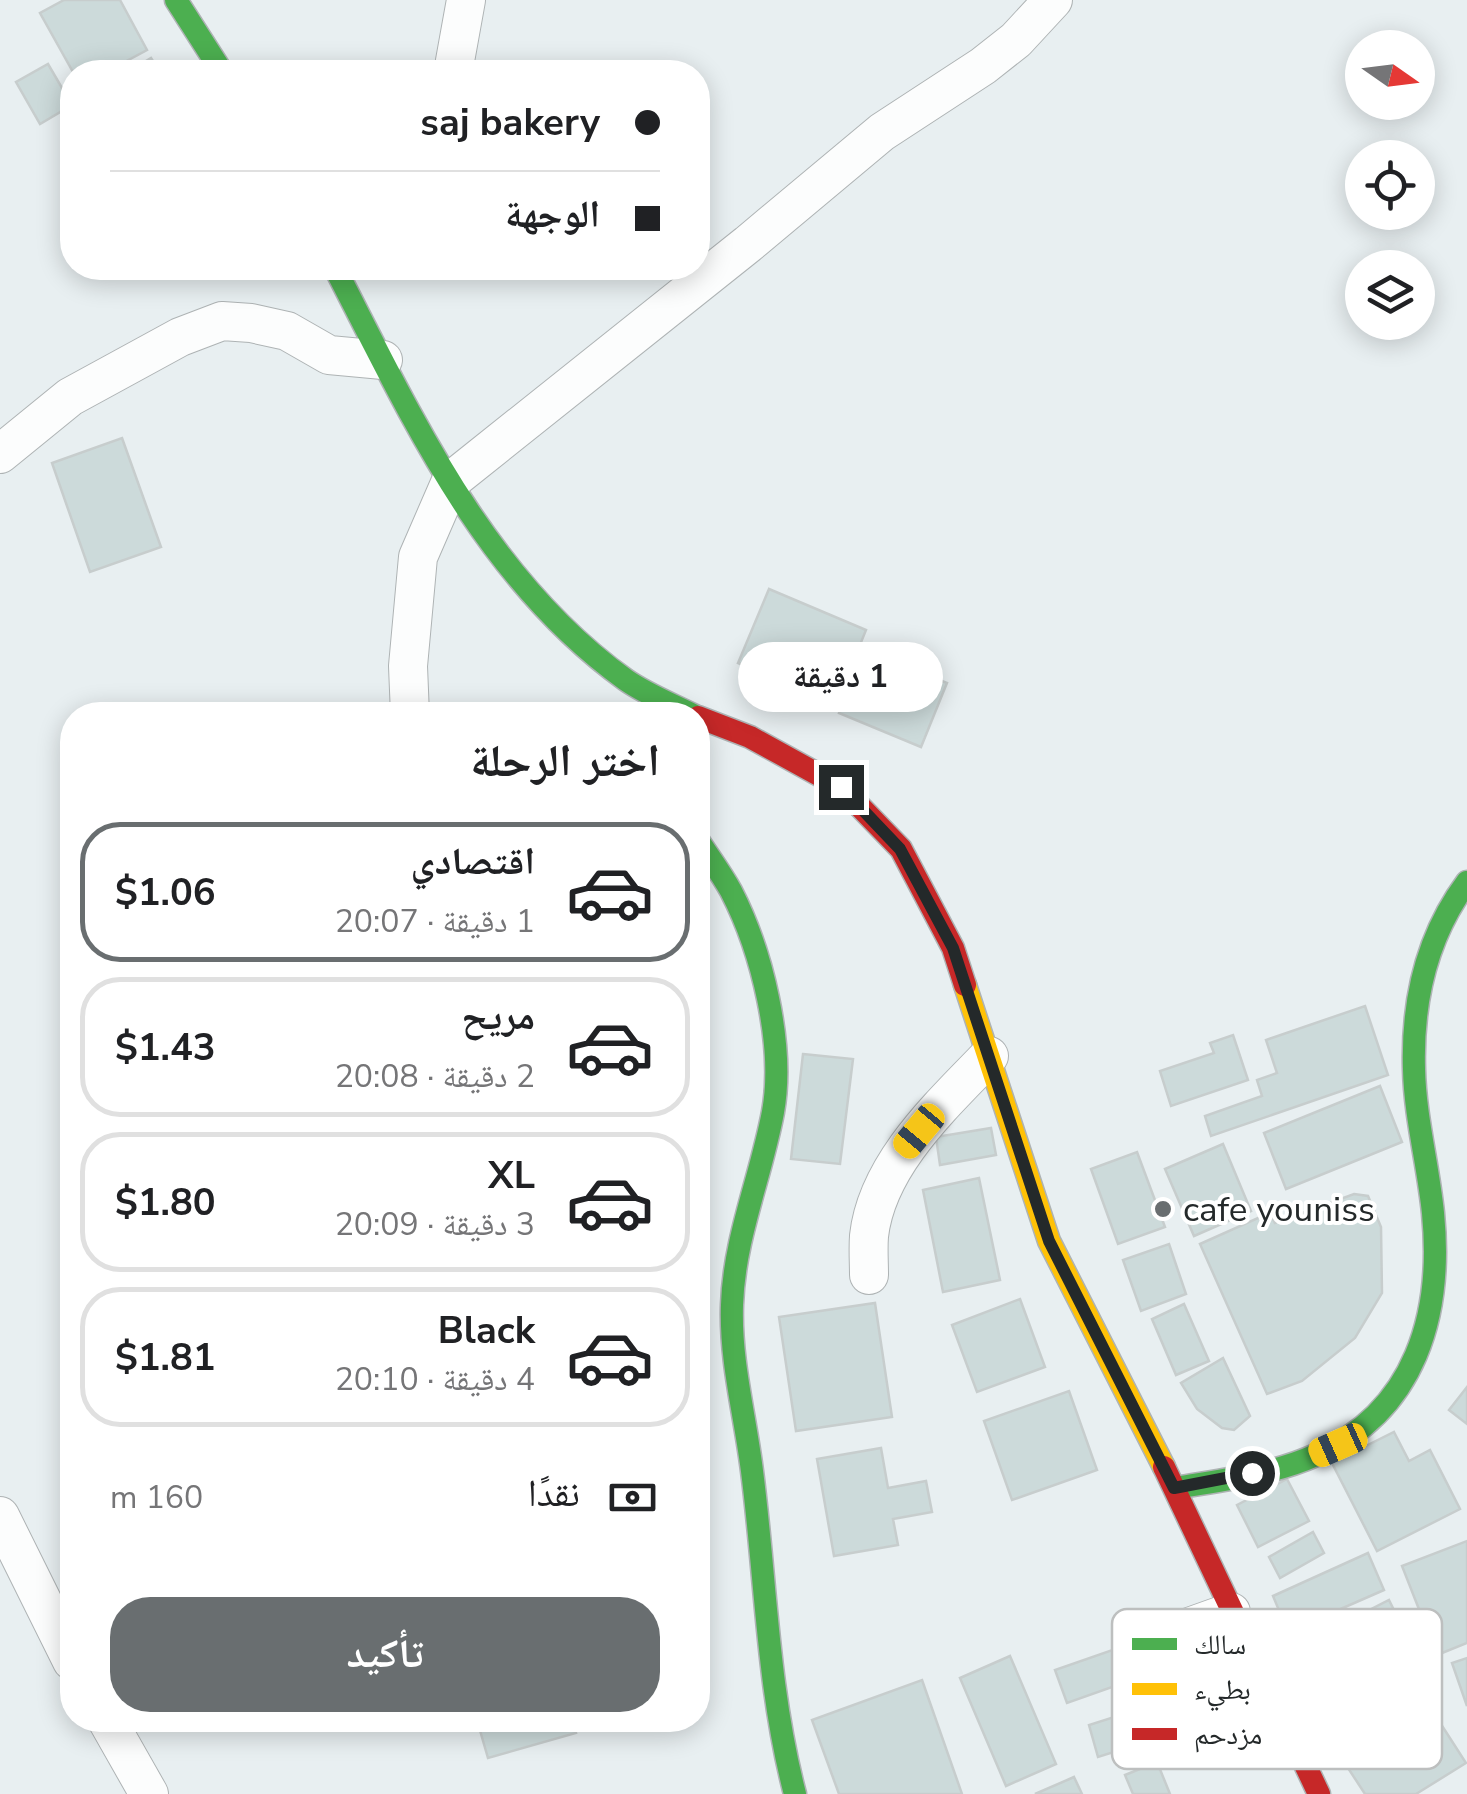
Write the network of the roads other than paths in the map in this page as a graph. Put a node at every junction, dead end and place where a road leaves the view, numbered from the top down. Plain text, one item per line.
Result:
1 (176, 0) edge
2 (466, 0) edge
3 (1052, 0) edge
4 (214, 60) edge
5 (455, 60) edge
6 (710, 274) edge
7 (341, 280) edge
8 (703, 280) edge
9 (383, 360) junction
10 (0, 454) edge
11 (451, 481) junction
12 (409, 702) edge
13 (647, 702) edge
14 (710, 722) edge
15 (710, 859) edge
16 (1467, 882) edge
17 (989, 1056) junction
18 (868, 1275) dead end
19 (1174, 1488) junction
20 (0, 1516) edge
21 (1229, 1609) edge
22 (60, 1637) edge
23 (113, 1732) edge
24 (1307, 1769) edge
25 (149, 1794) edge
26 (795, 1794) edge
27 (1319, 1794) edge

1 - 4 main road
2 - 5 street
3 - 6 street
7 - 9 main road
8 - 11 street
9 - 10 street
9 - 11 main road
11 - 12 street
11 - 13 main road
14 - 17 main road
15 - 26 main road
16 - 19 main road
17 - 18 street
17 - 19 main road
19 - 21 main road
20 - 22 street
23 - 25 street
24 - 27 main road

